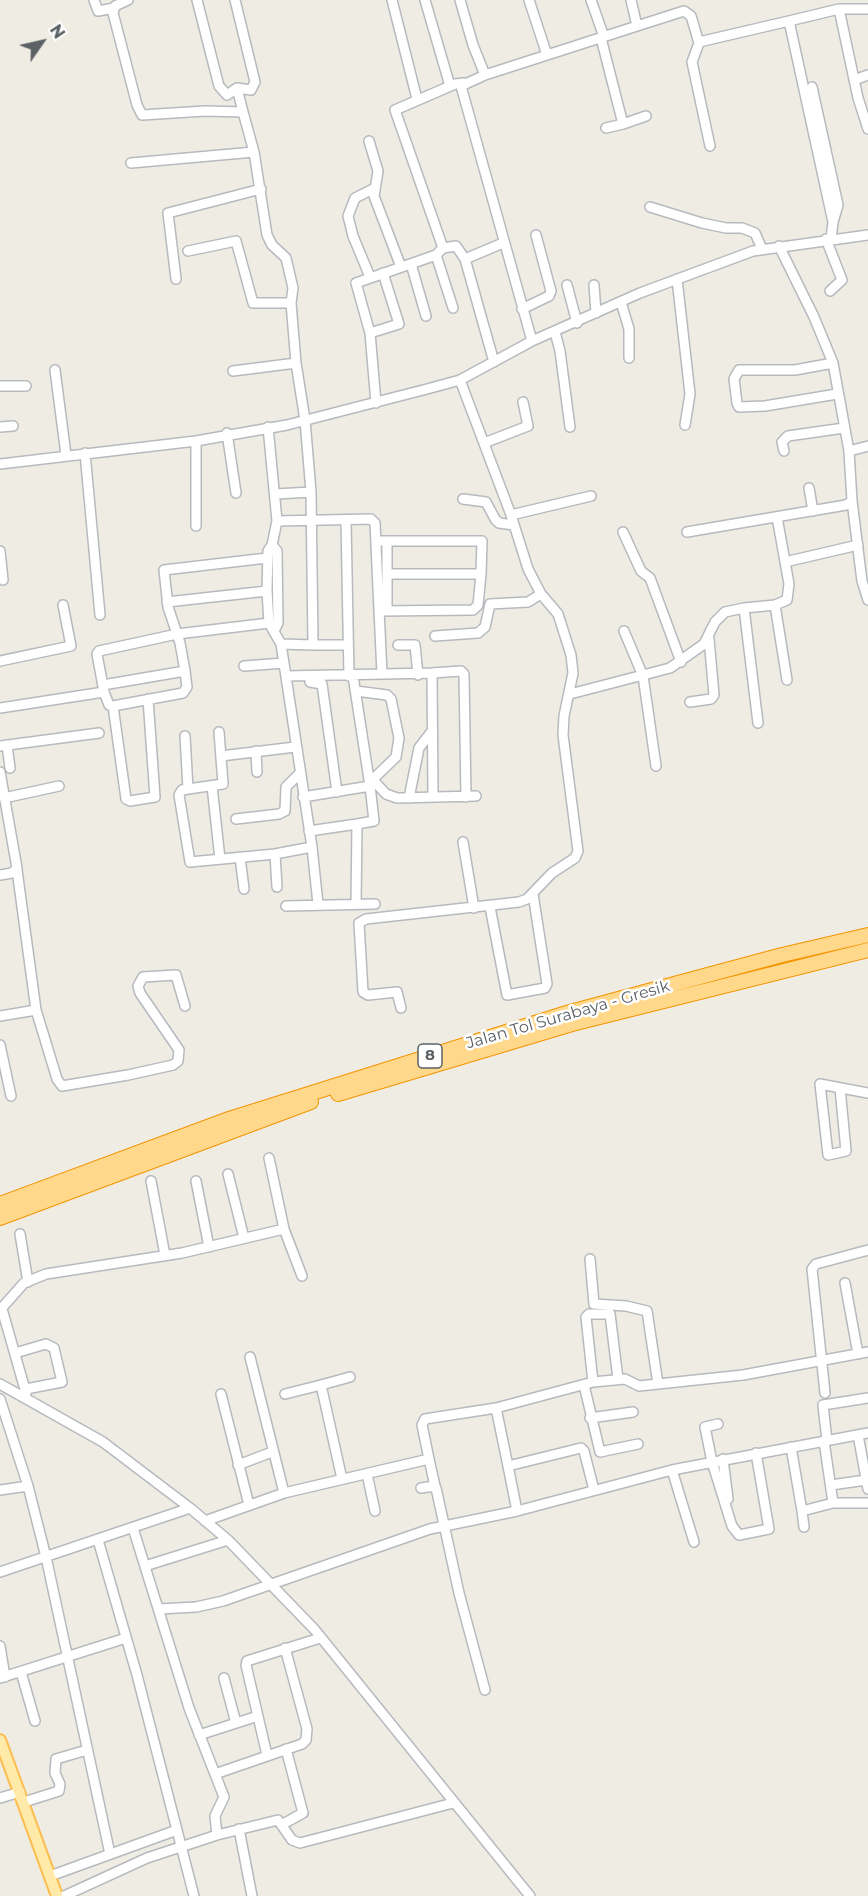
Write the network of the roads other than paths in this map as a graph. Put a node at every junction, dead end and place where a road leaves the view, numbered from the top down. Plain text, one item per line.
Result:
1 (94, 0) edge
2 (128, 0) edge
3 (197, 0) edge
4 (236, 0) edge
5 (392, 0) edge
6 (425, 0) edge
7 (460, 0) edge
8 (529, 0) edge
9 (591, 0) edge
10 (631, 0) edge
11 (114, 8) junction
12 (839, 9) junction
13 (868, 9) edge
14 (789, 21) junction
15 (637, 26) junction
16 (602, 37) junction
17 (699, 42) junction
18 (547, 55) junction
19 (485, 75) junction
20 (868, 75) edge
21 (854, 80) junction
22 (464, 83) junction
23 (450, 86) junction
24 (813, 87) dead end
25 (237, 88) junction
26 (417, 99) junction
27 (243, 112) junction
28 (646, 116) dead end
29 (623, 124) junction
30 (606, 128) dead end
31 (868, 129) edge
32 (369, 141) dead end
33 (710, 146) dead end
34 (254, 152) junction
35 (131, 163) dead end
36 (827, 175) junction
37 (261, 189) junction
38 (373, 189) junction
39 (650, 207) dead end
40 (536, 235) dead end
41 (868, 235) edge
42 (829, 239) junction
43 (503, 243) junction
44 (779, 246) junction
45 (762, 249) junction
46 (188, 251) dead end
47 (439, 251) junction
48 (465, 259) junction
49 (411, 264) junction
50 (401, 267) junction
51 (383, 273) junction
52 (370, 277) junction
53 (176, 279) dead end
54 (677, 279) junction
55 (567, 285) dead end
56 (594, 285) dead end
57 (830, 291) dead end
58 (621, 302) junction
59 (291, 303) junction
60 (453, 308) dead end
61 (522, 309) junction
62 (596, 314) junction
63 (426, 316) dead end
64 (577, 323) junction
65 (555, 332) junction
66 (370, 333) junction
67 (532, 341) junction
68 (629, 358) dead end
69 (494, 362) junction
70 (296, 363) junction
71 (832, 363) junction
72 (55, 370) dead end
73 (233, 371) dead end
74 (460, 380) junction
75 (0, 386) edge
76 (26, 386) dead end
77 (837, 394) junction
78 (522, 402) dead end
79 (376, 403) junction
80 (305, 420) junction
81 (13, 426) dead end
82 (685, 426) dead end
83 (0, 427) edge
84 (268, 427) junction
85 (570, 427) dead end
86 (844, 428) junction
87 (227, 434) junction
88 (195, 441) junction
89 (484, 443) junction
90 (868, 446) edge
91 (784, 451) dead end
92 (849, 451) junction
93 (86, 453) junction
94 (66, 455) junction
95 (0, 464) edge
96 (809, 488) dead end
97 (311, 492) junction
98 (236, 493) dead end
99 (276, 494) junction
100 (591, 496) dead end
101 (463, 499) dead end
102 (852, 501) junction
103 (813, 511) junction
104 (777, 517) junction
105 (512, 520) junction
106 (277, 521) junction
107 (311, 521) junction
108 (346, 521) junction
109 (196, 526) dead end
110 (623, 532) dead end
111 (687, 532) dead end
112 (868, 538) edge
113 (382, 542) junction
114 (858, 542) junction
115 (272, 545) junction
116 (0, 551) edge
117 (267, 558) junction
118 (785, 562) junction
119 (387, 574) junction
120 (482, 574) junction
121 (3, 580) dead end
122 (267, 591) junction
123 (541, 594) junction
124 (868, 600) edge
125 (167, 602) junction
126 (63, 605) dead end
127 (775, 605) junction
128 (744, 609) junction
129 (384, 611) junction
130 (100, 615) dead end
131 (272, 627) junction
132 (624, 631) dead end
133 (177, 634) junction
134 (435, 636) dead end
135 (709, 639) junction
136 (281, 645) junction
137 (313, 645) junction
138 (348, 645) junction
139 (398, 645) dead end
140 (0, 661) edge
141 (681, 662) junction
142 (284, 663) junction
143 (244, 666) dead end
144 (185, 671) junction
145 (432, 673) junction
146 (382, 674) junction
147 (418, 675) junction
148 (351, 676) junction
149 (643, 676) junction
150 (286, 679) junction
151 (787, 680) dead end
152 (103, 688) junction
153 (356, 691) junction
154 (570, 694) junction
155 (148, 699) junction
156 (690, 702) dead end
157 (113, 706) junction
158 (0, 708) edge
159 (758, 723) dead end
160 (432, 731) junction
161 (219, 732) dead end
162 (99, 733) dead end
163 (185, 736) dead end
164 (4, 745) edge
165 (295, 747) junction
166 (256, 752) junction
167 (220, 756) junction
168 (656, 766) dead end
169 (10, 768) dead end
170 (0, 772) edge
171 (257, 772) dead end
172 (299, 774) junction
173 (371, 783) junction
174 (59, 786) dead end
175 (212, 786) junction
176 (188, 789) junction
177 (337, 792) junction
178 (476, 796) dead end
179 (303, 797) junction
180 (434, 797) junction
181 (466, 797) junction
182 (4, 798) junction
183 (409, 798) junction
184 (236, 819) dead end
185 (357, 824) junction
186 (309, 831) junction
187 (463, 842) dead end
188 (312, 847) junction
189 (275, 854) junction
190 (240, 857) junction
191 (220, 859) junction
192 (16, 870) junction
193 (0, 875) edge
194 (277, 887) dead end
195 (244, 890) dead end
196 (533, 894) junction
197 (375, 903) dead end
198 (318, 904) junction
199 (356, 904) junction
200 (286, 906) dead end
201 (490, 907) junction
202 (474, 908) junction
203 (868, 935) edge
204 (868, 950) edge
205 (185, 1006) dead end
206 (401, 1008) dead end
207 (36, 1010) junction
208 (0, 1016) edge
209 (0, 1045) edge
210 (4, 1082) edge
211 (840, 1088) junction
212 (868, 1093) edge
213 (11, 1096) dead end
214 (868, 1098) edge
215 (269, 1158) dead end
216 (228, 1173) dead end
217 (151, 1181) dead end
218 (196, 1181) dead end
219 (0, 1204) edge
220 (0, 1218) edge
221 (284, 1229) junction
222 (20, 1234) dead end
223 (244, 1238) junction
224 (209, 1247) junction
225 (868, 1250) edge
226 (165, 1255) junction
227 (590, 1259) dead end
228 (302, 1276) dead end
229 (28, 1282) junction
230 (845, 1283) dead end
231 (1, 1310) edge
232 (15, 1353) junction
233 (863, 1353) edge
234 (250, 1357) dead end
235 (821, 1361) junction
236 (350, 1377) dead end
237 (618, 1378) junction
238 (0, 1384) edge
239 (321, 1384) junction
240 (588, 1384) junction
241 (658, 1384) junction
242 (26, 1393) junction
243 (825, 1393) dead end
244 (221, 1394) dead end
245 (285, 1394) dead end
246 (868, 1398) edge
247 (0, 1399) edge
248 (496, 1408) junction
249 (633, 1412) dead end
250 (590, 1418) junction
251 (718, 1424) dead end
252 (868, 1433) edge
253 (858, 1435) junction
254 (826, 1441) junction
255 (638, 1444) dead end
256 (791, 1447) junction
257 (272, 1452) junction
258 (756, 1454) junction
259 (429, 1459) junction
260 (723, 1459) junction
261 (712, 1462) junction
262 (238, 1465) junction
263 (508, 1466) junction
264 (672, 1470) junction
265 (367, 1474) junction
266 (342, 1479) junction
267 (831, 1485) junction
268 (867, 1485) edge
269 (28, 1486) junction
270 (435, 1486) junction
271 (421, 1488) dead end
272 (0, 1490) edge
273 (594, 1490) junction
274 (284, 1493) junction
275 (833, 1503) junction
276 (868, 1503) edge
277 (249, 1505) junction
278 (190, 1508) junction
279 (728, 1508) junction
280 (517, 1510) junction
281 (375, 1511) dead end
282 (802, 1511) junction
283 (205, 1521) junction
284 (445, 1526) junction
285 (804, 1527) dead end
286 (134, 1528) junction
287 (98, 1540) junction
288 (228, 1540) junction
289 (694, 1542) dead end
290 (46, 1557) junction
291 (145, 1566) junction
292 (0, 1572) edge
293 (271, 1583) junction
294 (159, 1609) junction
295 (126, 1638) junction
296 (320, 1638) junction
297 (0, 1646) edge
298 (285, 1648) junction
299 (67, 1657) junction
300 (21, 1672) junction
301 (2, 1678) edge
302 (224, 1678) dead end
303 (485, 1690) dead end
304 (258, 1716) junction
305 (34, 1721) dead end
306 (236, 1723) junction
307 (200, 1735) junction
308 (0, 1740) edge
309 (286, 1749) junction
310 (87, 1750) junction
311 (267, 1755) junction
312 (215, 1774) junction
313 (22, 1797) junction
314 (0, 1798) edge
315 (453, 1803) junction
316 (283, 1824) junction
317 (239, 1829) junction
318 (177, 1830) junction
319 (217, 1835) junction
320 (181, 1845) junction
321 (110, 1854) junction
322 (50, 1876) junction
323 (57, 1896) edge
324 (64, 1896) edge
325 (194, 1896) edge
326 (252, 1896) edge
327 (530, 1896) edge

1 - 11 street
2 - 11 street
3 - 25 street
4 - 25 street
5 - 26 street
6 - 23 street
7 - 19 street
8 - 18 street
9 - 16 street
10 - 15 street
11 - 27 street
12 - 13 street
12 - 14 street
12 - 21 street
14 - 17 street
14 - 36 street
15 - 16 street
15 - 17 street
16 - 18 street
16 - 29 street
17 - 33 street
18 - 19 street
19 - 22 street
20 - 21 street
21 - 31 street
22 - 23 street
22 - 43 street
23 - 26 street
24 - 36 street
25 - 27 street
26 - 47 street
27 - 34 street
28 - 29 street
29 - 30 street
32 - 38 street
34 - 35 street
34 - 37 street
36 - 42 street
37 - 53 street
37 - 59 street
38 - 50 street
38 - 52 street
39 - 45 street
40 - 61 street
41 - 42 street
42 - 44 street
42 - 57 street
43 - 48 street
43 - 61 street
44 - 45 street
44 - 71 street
45 - 54 street
46 - 59 street
47 - 48 street
47 - 49 street
47 - 60 street
48 - 69 street
49 - 50 street
49 - 63 street
50 - 51 street
51 - 52 street
51 - 66 street
52 - 66 street
54 - 58 street
54 - 82 street
55 - 64 street
56 - 62 street
58 - 62 street
58 - 68 street
59 - 70 street
61 - 67 street
62 - 64 street
64 - 65 street
65 - 67 street
65 - 85 street
66 - 79 street
67 - 69 street
69 - 74 street
70 - 73 street
70 - 80 street
71 - 77 street
71 - 77 street
72 - 94 street
74 - 79 street
74 - 89 street
75 - 76 street
77 - 86 street
78 - 89 street
79 - 80 street
80 - 84 street
80 - 97 street
81 - 83 street
84 - 87 street
84 - 99 street
86 - 91 street
86 - 92 street
87 - 88 street
87 - 98 street
88 - 93 street
88 - 109 street
89 - 105 street
90 - 92 street
92 - 102 street
93 - 94 street
93 - 130 street
94 - 95 street
96 - 103 street
97 - 99 street
97 - 107 street
99 - 106 street
100 - 105 street
101 - 105 street
102 - 103 street
102 - 114 street
103 - 104 street
104 - 111 street
104 - 118 street
105 - 123 street
106 - 107 street
106 - 115 street
107 - 108 street
107 - 137 street
108 - 113 street
108 - 138 street
110 - 141 street
112 - 114 street
113 - 119 street
113 - 120 street
113 - 129 street
114 - 118 street
114 - 124 street
115 - 117 street
115 - 131 street
116 - 121 street
117 - 122 street
117 - 125 street
118 - 127 street
119 - 120 street
119 - 129 street
120 - 129 street
122 - 125 street
122 - 131 street
123 - 134 street
123 - 154 street
125 - 133 street
126 - 140 street
127 - 128 street
127 - 151 street
128 - 135 street
128 - 159 street
129 - 146 street
131 - 133 street
131 - 136 street
132 - 149 street
133 - 144 street
133 - 152 street
135 - 141 street
135 - 156 street
136 - 137 street
136 - 142 street
137 - 138 street
138 - 148 street
139 - 147 street
141 - 149 street
142 - 143 street
142 - 150 street
144 - 152 street
144 - 155 street
145 - 147 street
145 - 160 street
145 - 181 street
146 - 147 street
146 - 148 street
148 - 150 street
148 - 153 street
149 - 154 street
149 - 168 street
150 - 165 street
150 - 177 street
152 - 157 street
152 - 158 street
153 - 173 street
153 - 173 street
154 - 196 street
155 - 157 street
155 - 157 street
160 - 180 street
160 - 183 street
161 - 167 street
162 - 164 street
163 - 176 street
164 - 169 street
165 - 166 street
165 - 172 street
166 - 167 street
166 - 171 street
167 - 175 street
170 - 182 street
172 - 179 street
172 - 184 street
173 - 177 street
173 - 183 street
173 - 185 street
174 - 182 street
175 - 176 street
175 - 191 street
176 - 191 street
177 - 179 street
178 - 181 street
179 - 186 street
180 - 181 street
180 - 183 street
182 - 192 street
185 - 186 street
185 - 199 street
186 - 188 street
187 - 202 street
188 - 189 street
188 - 198 street
189 - 190 street
189 - 194 street
190 - 191 street
190 - 195 street
192 - 193 street
192 - 207 street
196 - 201 street
196 - 201 street
197 - 199 street
198 - 199 street
198 - 200 street
201 - 202 street
202 - 206 street
203 - 219 highway, Jalan Tol Surabaya - Gresik / 8
204 - 220 highway, Jalan Tol Surabaya - Gresik / 8
205 - 207 street
207 - 208 street
209 - 210 street
210 - 213 street
211 - 211 street
211 - 212 street
212 - 214 street
215 - 221 street
216 - 223 street
217 - 226 street
218 - 224 street
221 - 223 street
221 - 228 street
222 - 229 street
223 - 224 street
224 - 226 street
225 - 235 street
226 - 229 street
227 - 241 street
229 - 231 street
230 - 233 street
231 - 232 street
232 - 242 street
232 - 242 street
233 - 235 street
234 - 257 street
235 - 241 street
235 - 243 street
236 - 239 street
237 - 240 street
237 - 240 street
237 - 241 street
238 - 242 street
239 - 245 street
239 - 266 street
240 - 248 street
240 - 250 street
242 - 278 street
244 - 262 street
246 - 254 street
247 - 269 street
248 - 259 street
248 - 263 street
249 - 250 street
250 - 255 street
251 - 261 street
252 - 253 street
253 - 254 street
253 - 268 street
254 - 256 street
254 - 267 street
256 - 258 street
256 - 282 street
257 - 262 street
257 - 274 street
258 - 260 street
258 - 279 street
259 - 265 street
259 - 270 street
260 - 261 street
260 - 279 street
261 - 264 street
261 - 279 street
262 - 277 street
263 - 273 street
263 - 280 street
264 - 273 street
264 - 289 street
265 - 266 street
265 - 281 street
266 - 274 street
267 - 268 street
267 - 275 street
269 - 272 street
269 - 290 street
270 - 271 street
270 - 284 street
273 - 280 street
274 - 277 street
275 - 276 street
275 - 282 street
277 - 283 street
278 - 283 street
278 - 286 street
280 - 284 street
282 - 285 street
283 - 288 street
284 - 293 street
284 - 303 street
286 - 287 street
286 - 291 street
287 - 290 street
287 - 295 street
288 - 291 street
288 - 293 street
290 - 292 street
290 - 299 street
291 - 294 street
293 - 294 street
293 - 296 street
294 - 307 street
295 - 299 street
295 - 318 street
296 - 298 street
296 - 315 street
297 - 301 street
298 - 304 street
298 - 309 street
299 - 300 street
299 - 310 street
300 - 301 street
300 - 305 street
302 - 306 street
304 - 306 street
304 - 311 street
306 - 307 street
307 - 312 street
308 - 313 main road
309 - 311 street
309 - 316 street
310 - 313 street
310 - 321 street
311 - 312 street
312 - 319 street
313 - 314 street
313 - 322 main road
315 - 316 street
315 - 327 street
316 - 317 street
317 - 319 street
317 - 326 street
318 - 320 street
318 - 321 street
319 - 320 street
320 - 324 street
320 - 325 street
321 - 322 street
322 - 323 main road

